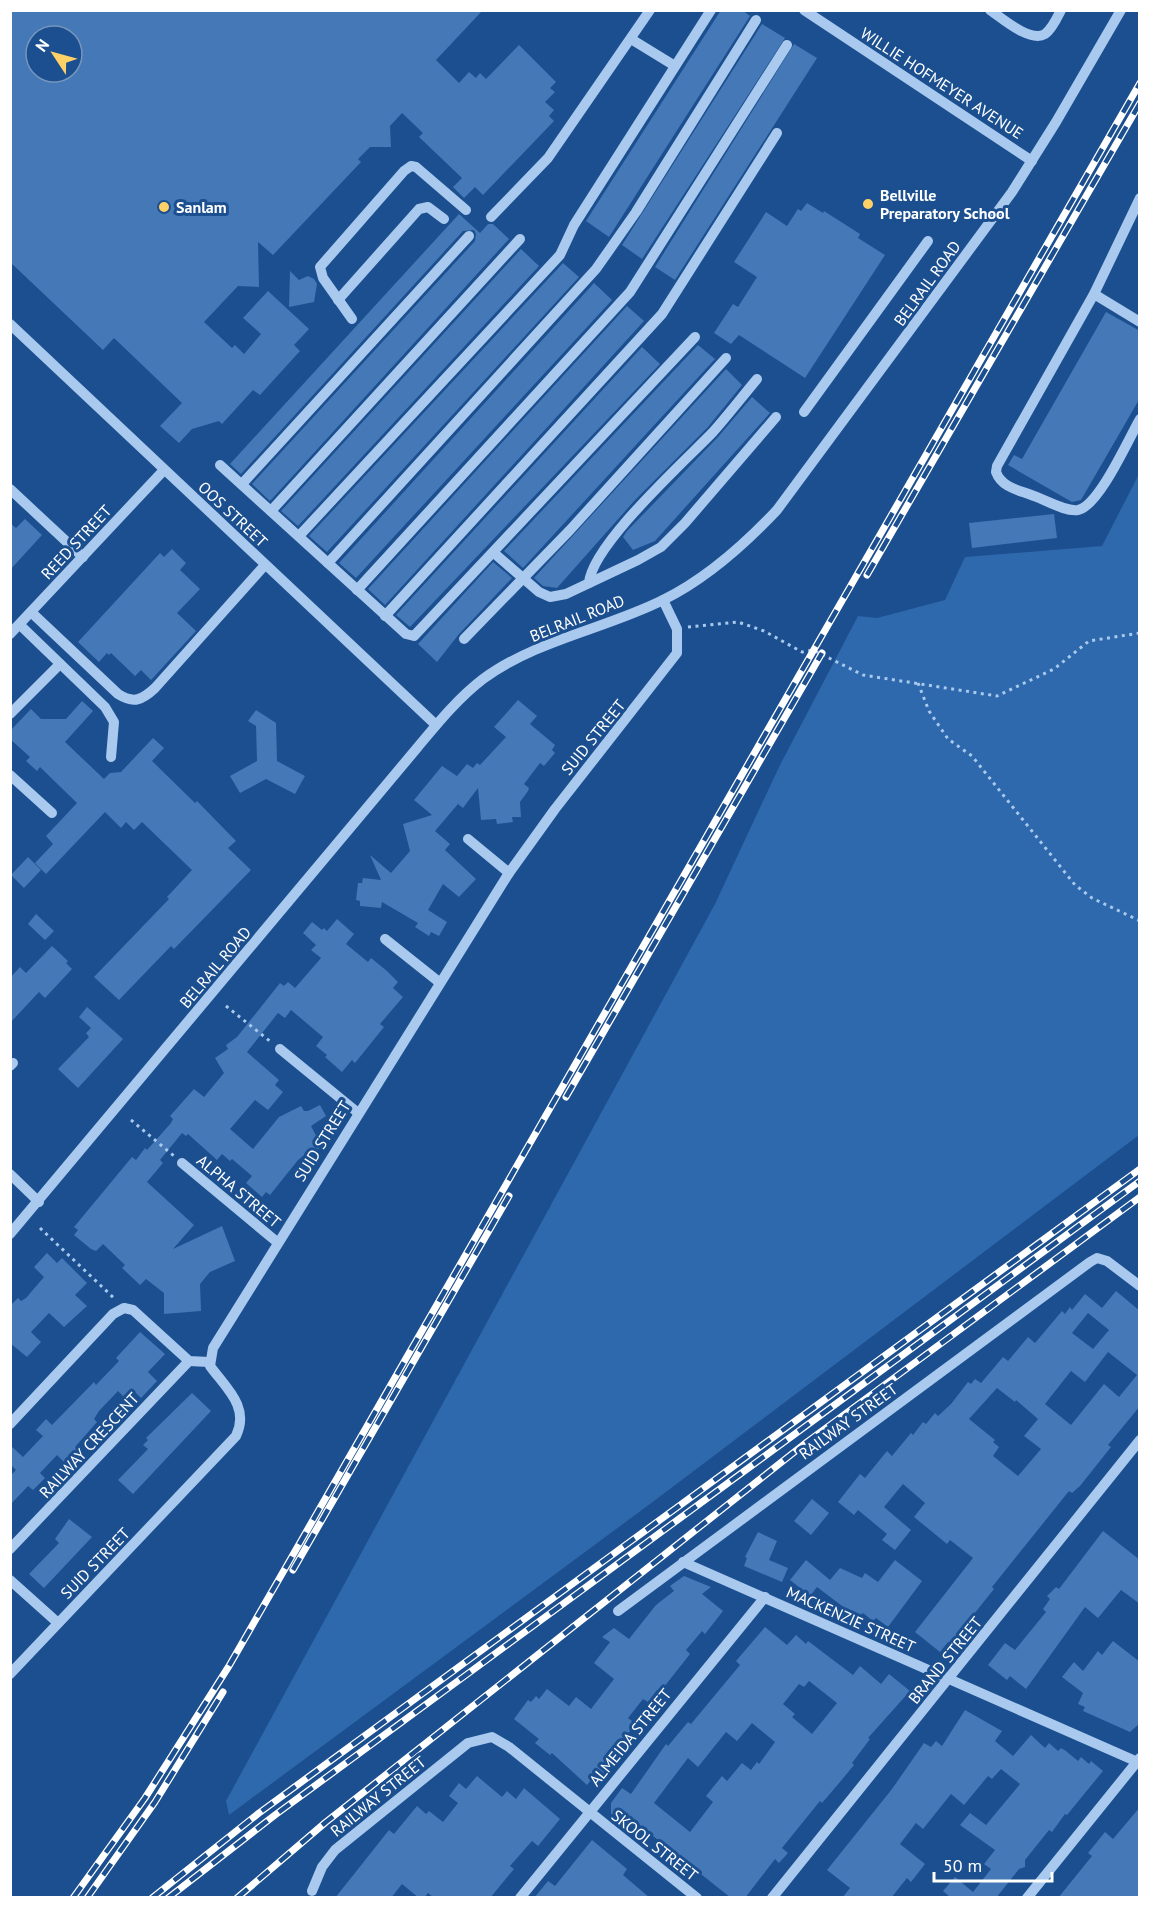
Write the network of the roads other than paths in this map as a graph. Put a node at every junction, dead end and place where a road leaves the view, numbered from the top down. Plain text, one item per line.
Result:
1 (650, 10) edge
2 (711, 10) edge
3 (804, 10) edge
4 (990, 10) edge
5 (1061, 10) edge
6 (1121, 10) edge
7 (756, 20) dead end
8 (631, 39) junction
9 (787, 45) dead end
10 (675, 66) junction
11 (777, 133) dead end
12 (1032, 161) junction
13 (1139, 199) edge
14 (466, 210) dead end
15 (491, 218) dead end
16 (444, 219) dead end
17 (469, 236) dead end
18 (520, 239) dead end
19 (928, 241) dead end
20 (1094, 294) junction
21 (338, 300) junction
22 (352, 319) dead end
23 (1140, 322) edge
24 (10, 324) edge
25 (695, 337) dead end
26 (726, 358) dead end
27 (757, 379) dead end
28 (804, 412) dead end
29 (776, 417) dead end
30 (1140, 419) edge
31 (220, 465) dead end
32 (164, 470) junction
33 (242, 484) junction
34 (10, 489) edge
35 (271, 511) junction
36 (299, 537) junction
37 (494, 553) junction
38 (83, 557) junction
39 (328, 563) junction
40 (265, 565) junction
41 (522, 578) junction
42 (589, 583) junction
43 (357, 590) junction
44 (663, 600) junction
45 (31, 612) junction
46 (385, 616) junction
47 (20, 625) junction
48 (10, 634) edge
49 (464, 639) dead end
50 (60, 664) junction
51 (10, 714) edge
52 (436, 725) junction
53 (111, 757) dead end
54 (10, 775) edge
55 (52, 813) dead end
56 (468, 839) dead end
57 (508, 873) junction
58 (385, 939) dead end
59 (439, 982) junction
60 (280, 1049) road end
61 (357, 1112) junction
62 (182, 1163) road end
63 (10, 1174) edge
64 (39, 1202) junction
65 (12, 1232) edge
66 (277, 1242) junction
67 (1140, 1286) edge
68 (189, 1361) junction
69 (209, 1362) junction
70 (10, 1424) edge
71 (1140, 1440) edge
72 (10, 1549) edge
73 (683, 1562) junction
74 (10, 1580) edge
75 (765, 1597) junction
76 (618, 1611) dead end
77 (58, 1623) junction
78 (10, 1674) edge
79 (948, 1679) junction
80 (479, 1740) joint
81 (1139, 1761) edge
82 (588, 1811) junction
83 (312, 1891) dead end
84 (520, 1898) edge
85 (697, 1898) edge
86 (772, 1898) edge
87 (1027, 1898) edge

1 - 8 street
2 - 10 street
3 - 12 street, WILLIE HOFMEYER AVENUE
4 - 5 street
6 - 12 street, BELRAIL ROAD
7 - 39 street
8 - 10 street
8 - 15 street
9 - 43 street
10 - 36 street
11 - 46 street
12 - 44 street, BELRAIL ROAD
13 - 20 street
14 - 21 street
16 - 21 street
17 - 33 street
18 - 35 street
19 - 28 street
20 - 23 street
20 - 30 street
21 - 22 street
24 - 32 street, OOS STREET
25 - 37 street
26 - 41 street
27 - 42 street
29 - 42 street
31 - 33 street
32 - 38 street, REED STREET
32 - 40 street, OOS STREET
33 - 35 street
34 - 38 street
35 - 36 street
36 - 39 street
37 - 41 street
37 - 46 street
38 - 45 street, REED STREET
39 - 43 street
40 - 45 street
40 - 52 street, OOS STREET
41 - 42 street
41 - 49 street
43 - 46 street
44 - 52 street, BELRAIL ROAD
44 - 57 street, SUID STREET
45 - 47 street, REED STREET
47 - 48 street, REED STREET
47 - 50 street
50 - 51 street
50 - 53 street
52 - 64 street, BELRAIL ROAD
54 - 55 street
56 - 57 street
57 - 59 street, SUID STREET
58 - 59 street
59 - 61 street, SUID STREET
60 - 61 street
61 - 66 street, SUID STREET
62 - 66 street, ALPHA STREET
63 - 64 street
64 - 65 street, BELRAIL ROAD
66 - 69 street, SUID STREET
67 - 73 street, RAILWAY STREET
68 - 69 street
68 - 70 street
68 - 72 street, RAILWAY CRESCENT
69 - 77 street, SUID STREET
71 - 79 street, BRAND STREET
73 - 75 street, MACKENZIE STREET
73 - 76 street, RAILWAY STREET
74 - 77 street
75 - 79 street, MACKENZIE STREET
75 - 82 street, ALMEIDA STREET
77 - 78 street, SUID STREET
79 - 81 street, MACKENZIE STREET
79 - 86 street, BRAND STREET
80 - 82 street, SKOOL STREET
80 - 83 street, RAILWAY STREET
81 - 87 street
82 - 84 street, ALMEIDA STREET
82 - 85 street, SKOOL STREET

